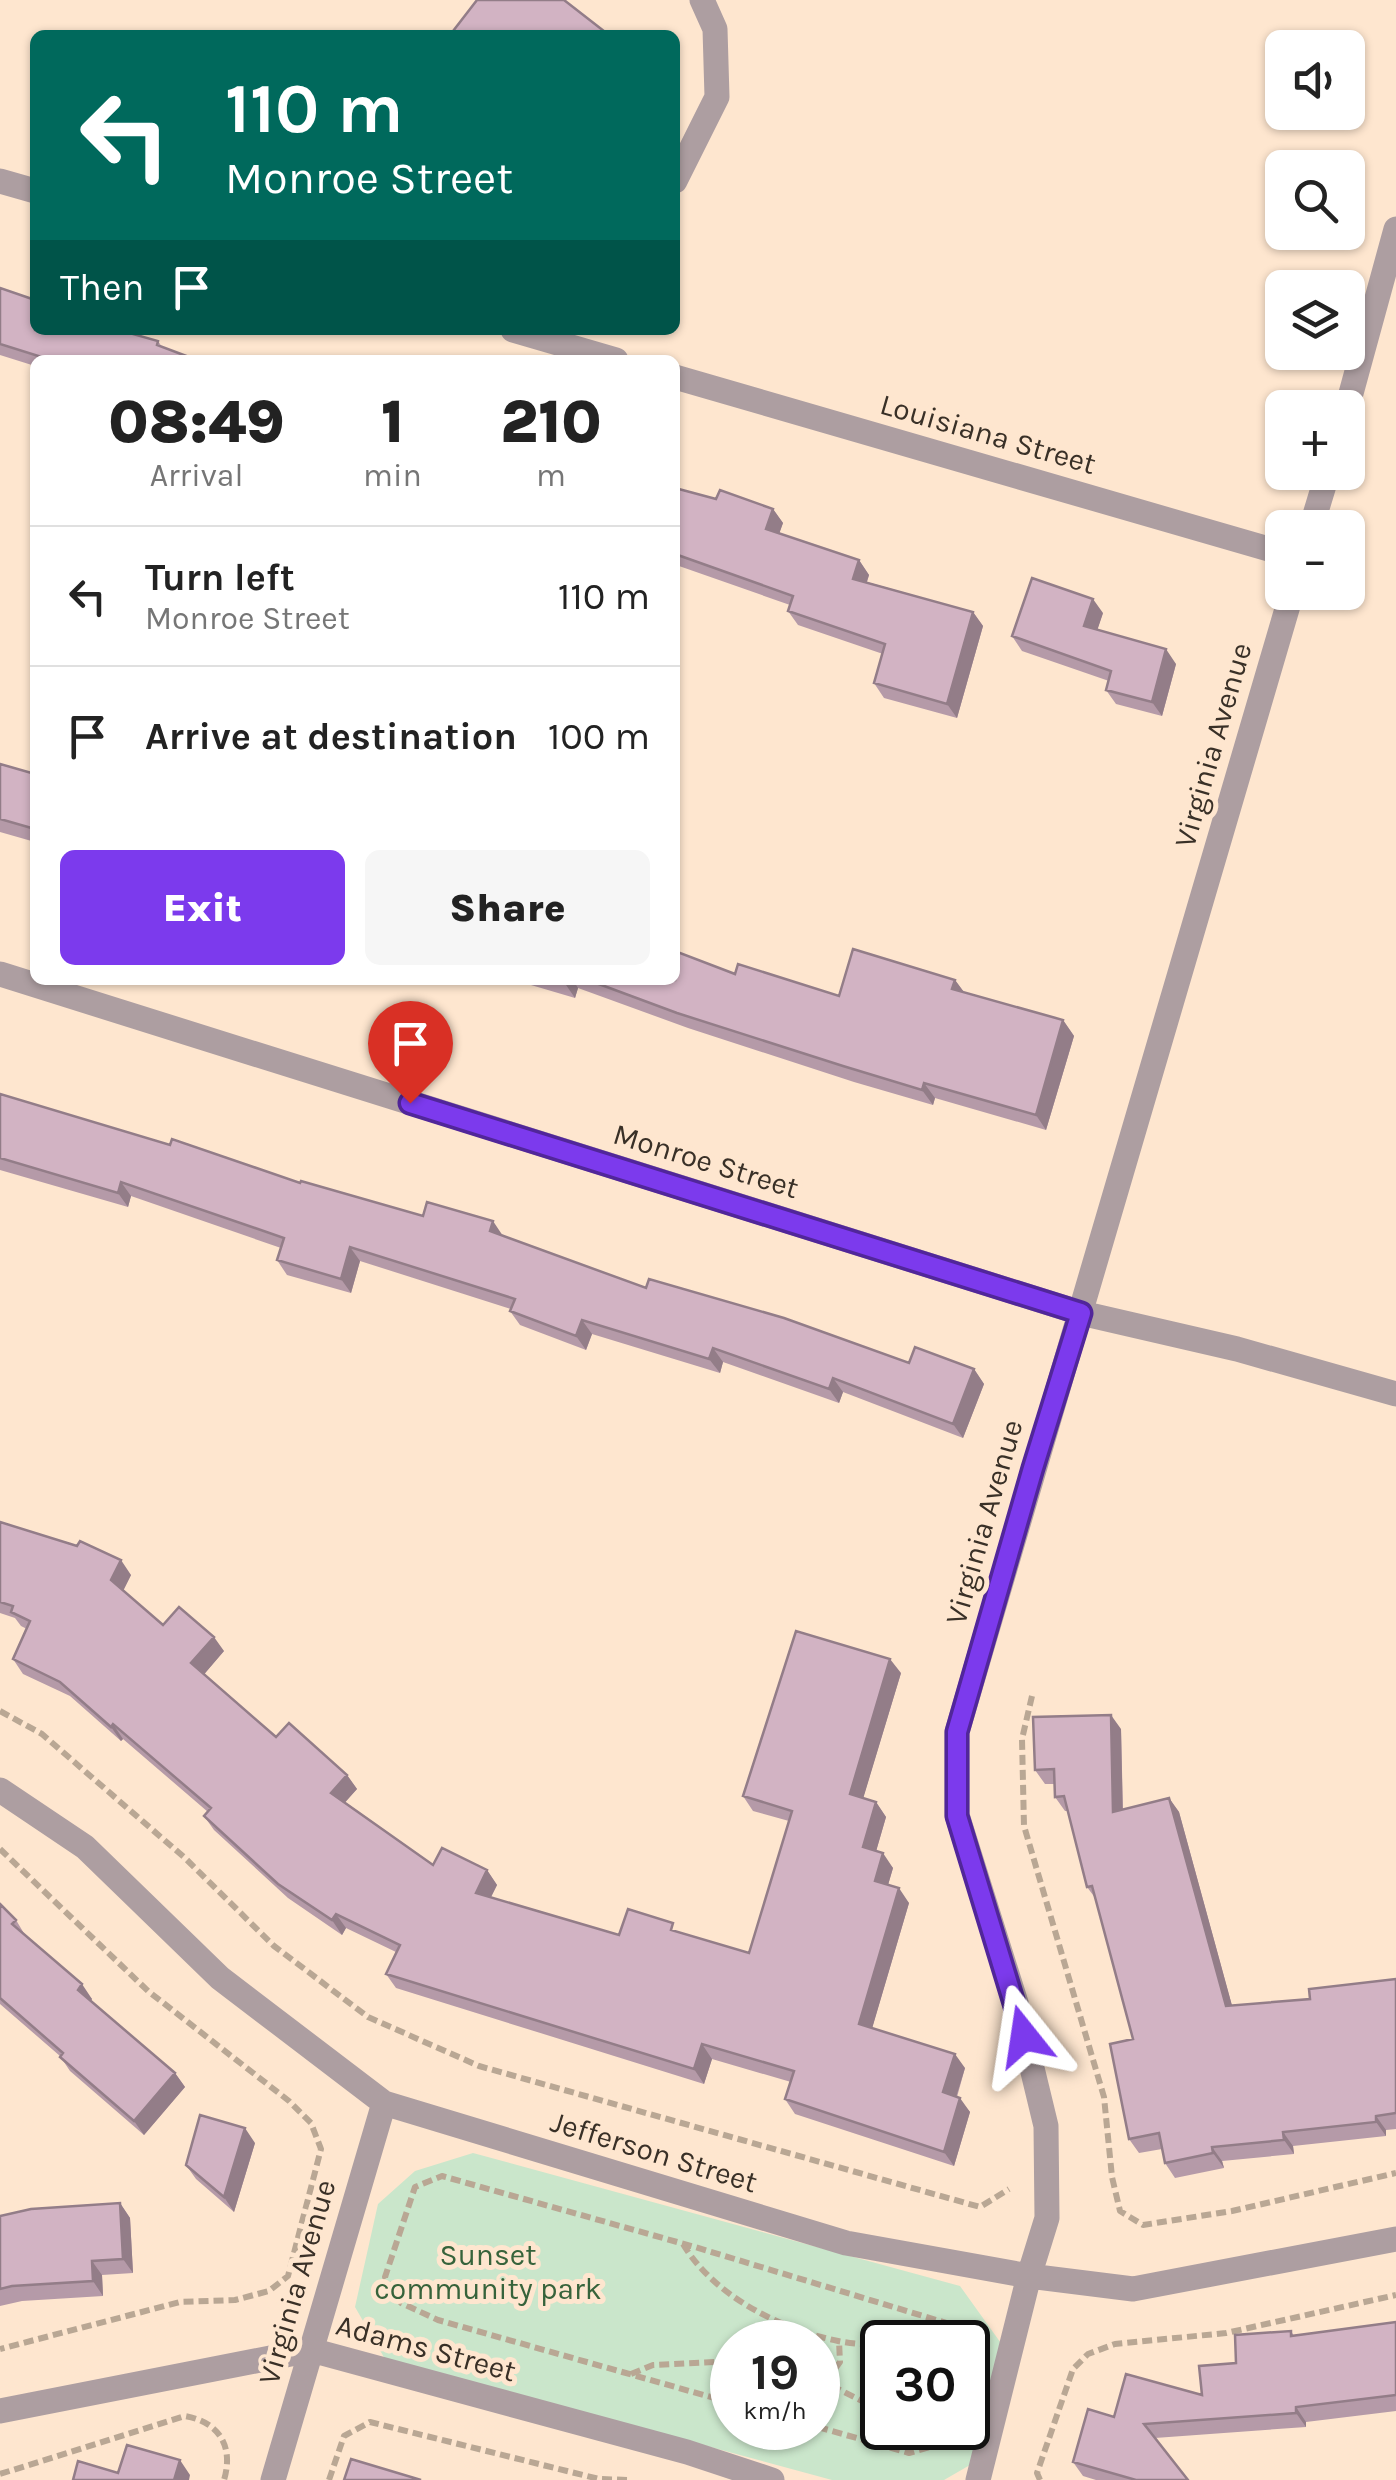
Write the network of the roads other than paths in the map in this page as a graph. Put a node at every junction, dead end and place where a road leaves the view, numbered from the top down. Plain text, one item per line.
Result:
1 (702, 0) edge
2 (680, 170) edge
3 (0, 181) edge
4 (30, 190) edge
5 (1396, 229) edge
6 (568, 338) edge
7 (605, 355) edge
8 (680, 378) edge
9 (1352, 390) edge
10 (1265, 548) edge
11 (1287, 610) edge
12 (0, 974) edge
13 (30, 983) edge
14 (35, 985) edge
15 (1081, 1313) junction
16 (1396, 1394) edge
17 (0, 1790) edge
18 (384, 2103) junction
19 (1396, 2239) edge
20 (1030, 2276) junction
21 (311, 2350) junction
22 (0, 2411) edge
23 (273, 2480) edge
24 (772, 2480) edge
25 (978, 2480) edge

1 - 2 street
3 - 4 street
5 - 9 street
6 - 7 street
8 - 10 street, Louisiana Street
11 - 15 street, Virginia Avenue
12 - 13 street, Monroe Street
14 - 15 street, Monroe Street
15 - 16 street, Monroe Street
15 - 20 street, Virginia Avenue
17 - 18 street, Jefferson Street
18 - 20 street, Jefferson Street
18 - 21 street, Virginia Avenue
19 - 20 street, Jefferson Street
20 - 25 street, Virginia Avenue
21 - 22 street, Adams Street
21 - 23 street, Virginia Avenue
21 - 24 street, Adams Street

